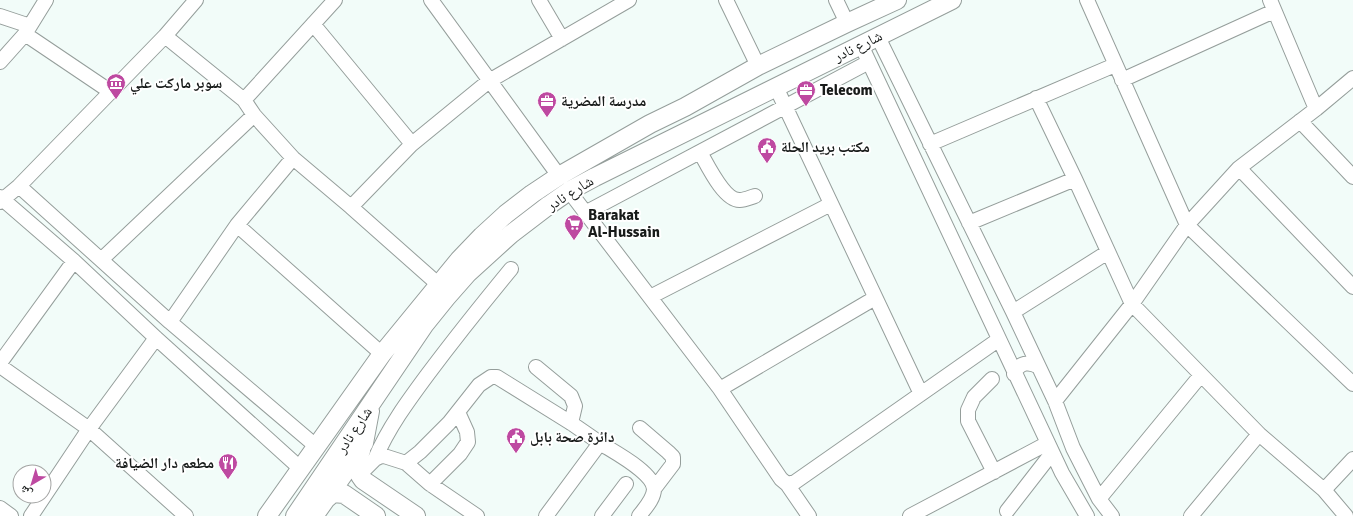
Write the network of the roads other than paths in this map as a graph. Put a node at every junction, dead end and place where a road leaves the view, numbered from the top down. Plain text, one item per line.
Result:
1 (46, 0) edge
2 (196, 0) edge
3 (335, 0) edge
4 (431, 0) edge
5 (539, 0) edge
6 (629, 0) edge
7 (726, 0) edge
8 (836, 0) edge
9 (897, 0) edge
10 (952, 0) edge
11 (1087, 0) edge
12 (1272, 6) edge
13 (0, 16) edge
14 (847, 23) junction
15 (313, 24) junction
16 (28, 30) junction
17 (165, 36) junction
18 (878, 37) junction
19 (562, 39) junction
20 (861, 45) junction
21 (889, 60) junction
22 (0, 62) edge
23 (870, 64) junction
24 (1115, 65) junction
25 (758, 66) junction
26 (1353, 78) edge
27 (1122, 80) junction
28 (489, 81) junction
29 (776, 87) junction
30 (111, 92) junction
31 (1036, 98) junction
32 (244, 100) junction
33 (685, 107) junction
34 (785, 107) junction
35 (1316, 109) junction
36 (254, 115) junction
37 (1300, 121) junction
38 (650, 124) junction
39 (696, 127) junction
40 (412, 144) junction
41 (930, 144) junction
42 (659, 145) junction
43 (700, 152) junction
44 (293, 158) junction
45 (1240, 168) junction
46 (559, 176) junction
47 (1353, 177) edge
48 (1075, 179) junction
49 (19, 186) junction
50 (569, 191) junction
51 (755, 196) dead end
52 (1, 200) edge
53 (831, 204) junction
54 (351, 207) junction
55 (585, 213) junction
56 (969, 223) junction
57 (237, 225) junction
58 (1187, 225) junction
59 (1108, 252) junction
60 (102, 259) junction
61 (74, 261) junction
62 (511, 269) dead end
63 (439, 285) junction
64 (1353, 287) edge
65 (650, 297) junction
66 (875, 298) junction
67 (1132, 304) junction
68 (160, 312) junction
69 (1013, 312) junction
70 (170, 322) junction
71 (152, 333) junction
72 (1027, 342) junction
73 (1001, 345) junction
74 (382, 354) junction
75 (1, 360) edge
76 (536, 367) dead end
77 (1039, 367) junction
78 (1014, 374) junction
79 (1201, 375) junction
80 (992, 379) dead end
81 (1353, 384) edge
82 (720, 389) junction
83 (378, 394) junction
84 (921, 394) junction
85 (1055, 401) junction
86 (458, 412) junction
87 (571, 423) junction
88 (640, 428) dead end
89 (89, 429) junction
90 (1259, 434) junction
91 (364, 443) junction
92 (600, 443) junction
93 (317, 446) junction
94 (1050, 448) junction
95 (375, 459) junction
96 (1353, 459) edge
97 (406, 463) junction
98 (301, 468) junction
99 (994, 472) junction
100 (359, 475) junction
101 (430, 484) junction
102 (626, 484) dead end
103 (787, 484) junction
104 (654, 489) junction
105 (1324, 490) junction
106 (379, 491) junction
107 (1099, 499) junction
108 (325, 500) junction
109 (0, 508) edge
110 (1007, 511) dead end
111 (371, 512) edge
112 (11, 516) edge
113 (31, 516) edge
114 (186, 516) edge
115 (267, 516) edge
116 (295, 516) edge
117 (314, 516) edge
118 (416, 516) edge
119 (477, 516) edge
120 (546, 516) edge
121 (602, 516) edge
122 (639, 516) edge
123 (809, 516) edge
124 (910, 516) edge
125 (1087, 516) edge
126 (1112, 516) edge
127 (1191, 516) edge
128 (1346, 516) edge

1 - 16 street
2 - 17 street
3 - 15 street
4 - 28 street
5 - 19 street
6 - 19 street
7 - 25 street
8 - 14 street
9 - 14 main road, شارع نادر
10 - 18 main road, شارع نادر
11 - 24 street
12 - 27 street
12 - 35 street
13 - 16 street
14 - 25 main road, شارع نادر
15 - 32 street
15 - 40 street
16 - 22 street
16 - 30 street
17 - 30 street
17 - 32 street
18 - 20 main road, شارع نادر
18 - 21 street
19 - 28 street
20 - 23 street
20 - 29 main road, شارع نادر
21 - 23 street
21 - 41 street
23 - 34 street
23 - 73 street
24 - 27 street
24 - 31 street
25 - 33 main road, شارع نادر
26 - 35 street
27 - 58 street
28 - 40 street
28 - 46 street
29 - 34 street
29 - 39 main road, شارع نادر
30 - 49 street
31 - 41 street
31 - 48 street
32 - 36 street
33 - 38 main road, شارع نادر
33 - 39 main road
34 - 43 street
34 - 53 street
35 - 37 street
36 - 44 street
36 - 60 street
37 - 45 street
37 - 47 street
38 - 42 main road
38 - 46 main road, شارع نادر
39 - 42 main road, شارع نادر
40 - 54 street
41 - 56 street
42 - 50 main road, شارع نادر
43 - 51 street
43 - 55 street
44 - 54 street
44 - 57 street
45 - 58 street
45 - 64 street
46 - 63 main road, شارع نادر
48 - 56 street
48 - 59 street
49 - 52 street
49 - 60 street
50 - 55 street
50 - 83 main road, شارع نادر
52 - 61 street
53 - 65 street
53 - 66 street
54 - 63 street
55 - 65 street
56 - 69 street
57 - 70 street
57 - 74 street
58 - 67 street
58 - 81 street
59 - 67 street
59 - 69 street
60 - 68 street
61 - 71 street
61 - 75 street
62 - 95 street
63 - 74 main road, شارع نادر
65 - 82 street
66 - 82 street
66 - 84 street
67 - 79 street
67 - 85 street
68 - 70 street
68 - 71 street
69 - 72 street
70 - 93 street
71 - 89 street
71 - 98 street
72 - 73 street
72 - 77 street
73 - 78 street
73 - 84 street
74 - 93 main road, شارع نادر
75 - 89 street
76 - 87 street
77 - 78 street
77 - 85 street
78 - 94 street
79 - 90 street
79 - 107 street
80 - 99 street
82 - 103 street
83 - 91 main road
83 - 116 main road, شارع نادر
84 - 103 street
85 - 107 street
86 - 87 street
86 - 97 street
86 - 101 street
87 - 92 street
88 - 104 street
89 - 113 street
89 - 114 street
90 - 105 street
90 - 127 street
91 - 100 main road
91 - 108 main road
92 - 104 street
92 - 120 street
93 - 98 main road, شارع نادر
94 - 99 street
94 - 110 street
94 - 125 street
95 - 97 street
95 - 100 street
96 - 105 street
97 - 101 street
98 - 115 main road, شارع نادر
99 - 124 street
100 - 106 main road
101 - 119 street
102 - 121 street
103 - 123 street
104 - 122 street
105 - 128 street
106 - 111 main road
106 - 118 main road
107 - 126 street
108 - 111 main road
108 - 117 main road
109 - 112 street

